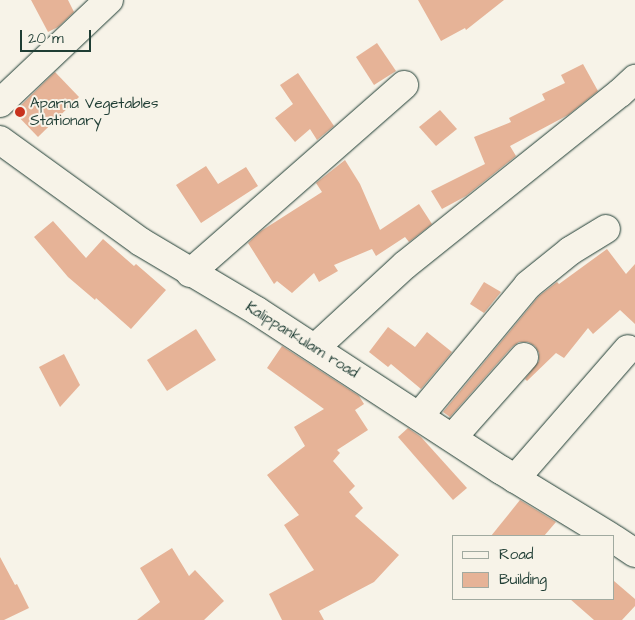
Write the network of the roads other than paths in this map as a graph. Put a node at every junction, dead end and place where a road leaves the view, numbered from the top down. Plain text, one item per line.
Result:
1 (109, 0) edge
2 (635, 79) edge
3 (404, 84) dead end
4 (0, 103) edge
5 (0, 140) edge
6 (606, 229) dead end
7 (190, 273) junction
8 (315, 348) junction
9 (628, 349) dead end
10 (524, 357) dead end
11 (419, 416) junction
12 (453, 437) junction
13 (515, 479) junction
14 (606, 535) edge
15 (615, 541) edge
16 (635, 553) edge

1 - 4 street
2 - 8 street
3 - 7 street
5 - 7 street, Kalippankulam road
6 - 11 street
7 - 8 street, Kalippankulam road
8 - 11 street, Kalippankulam road
9 - 13 street
10 - 12 street
11 - 12 street, Kalippankulam road
12 - 13 street, Kalippankulam road
13 - 14 street, Kalippankulam road
15 - 16 street

